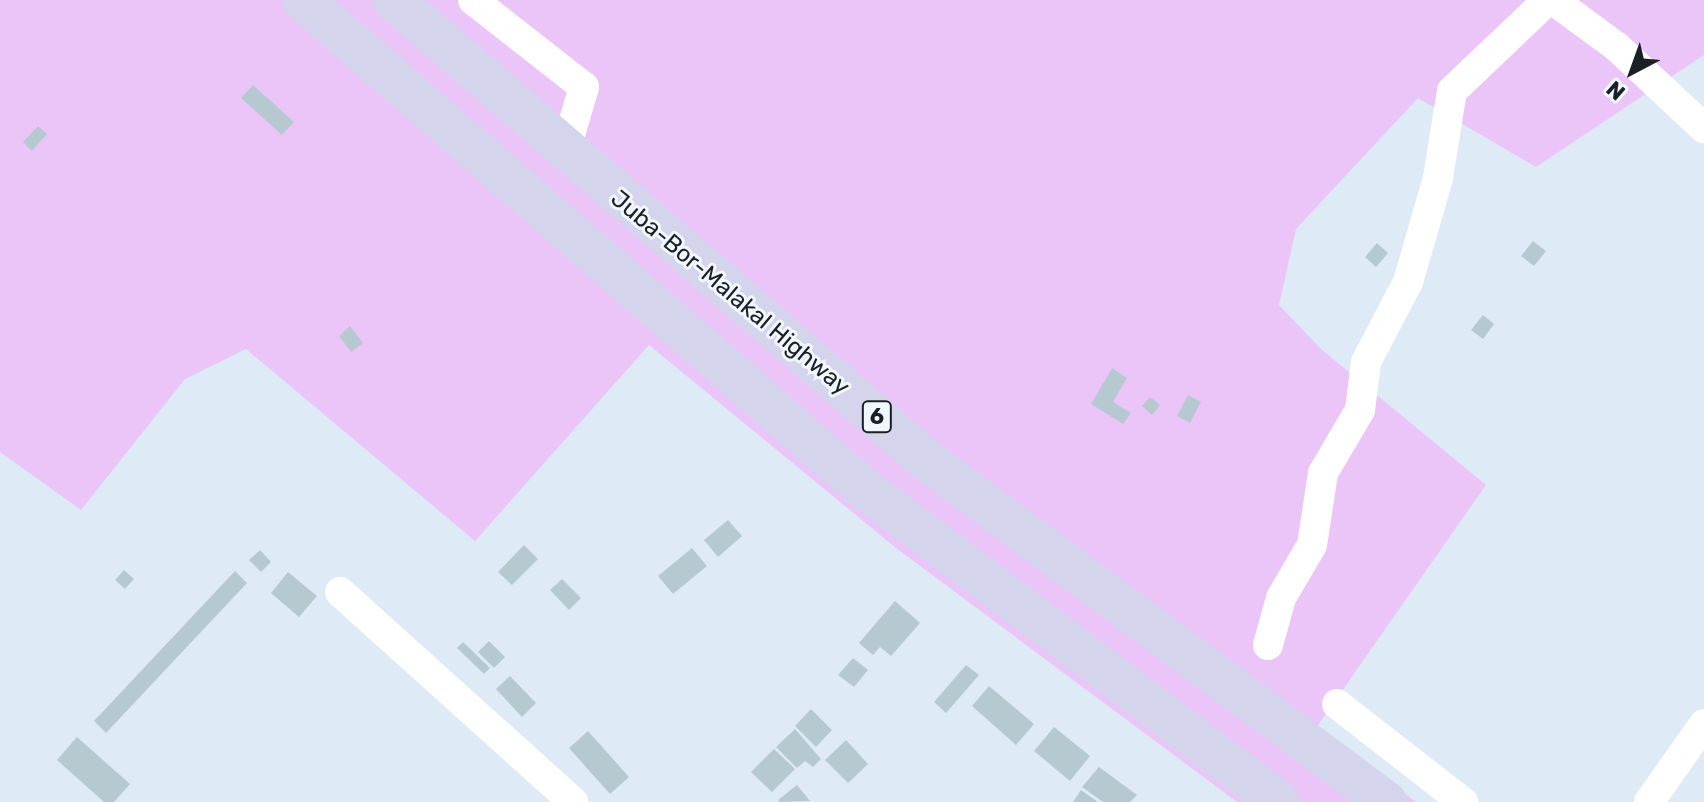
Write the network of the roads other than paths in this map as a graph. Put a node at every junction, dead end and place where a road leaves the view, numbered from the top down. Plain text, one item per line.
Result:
1 (303, 0) edge
2 (394, 0) edge
3 (1550, 0) edge
4 (482, 4) edge
5 (445, 45) junction
6 (403, 89) junction
7 (1704, 128) edge
8 (565, 152) junction
9 (340, 592) dead end
10 (1268, 645) dead end
11 (1337, 704) dead end
12 (1704, 724) edge
13 (573, 802) edge
14 (1279, 802) edge
15 (1386, 802) edge
16 (1463, 802) edge
17 (1649, 802) edge

1 - 6 highway
2 - 5 highway, Juba-Bor-Malakal Highway / 6
3 - 7 street
3 - 10 street
4 - 8 street
5 - 6 highway
5 - 8 highway, Juba-Bor-Malakal Highway / 6
6 - 14 highway
8 - 15 highway, Juba-Bor-Malakal Highway / 6
9 - 13 street
11 - 16 street
12 - 17 street

